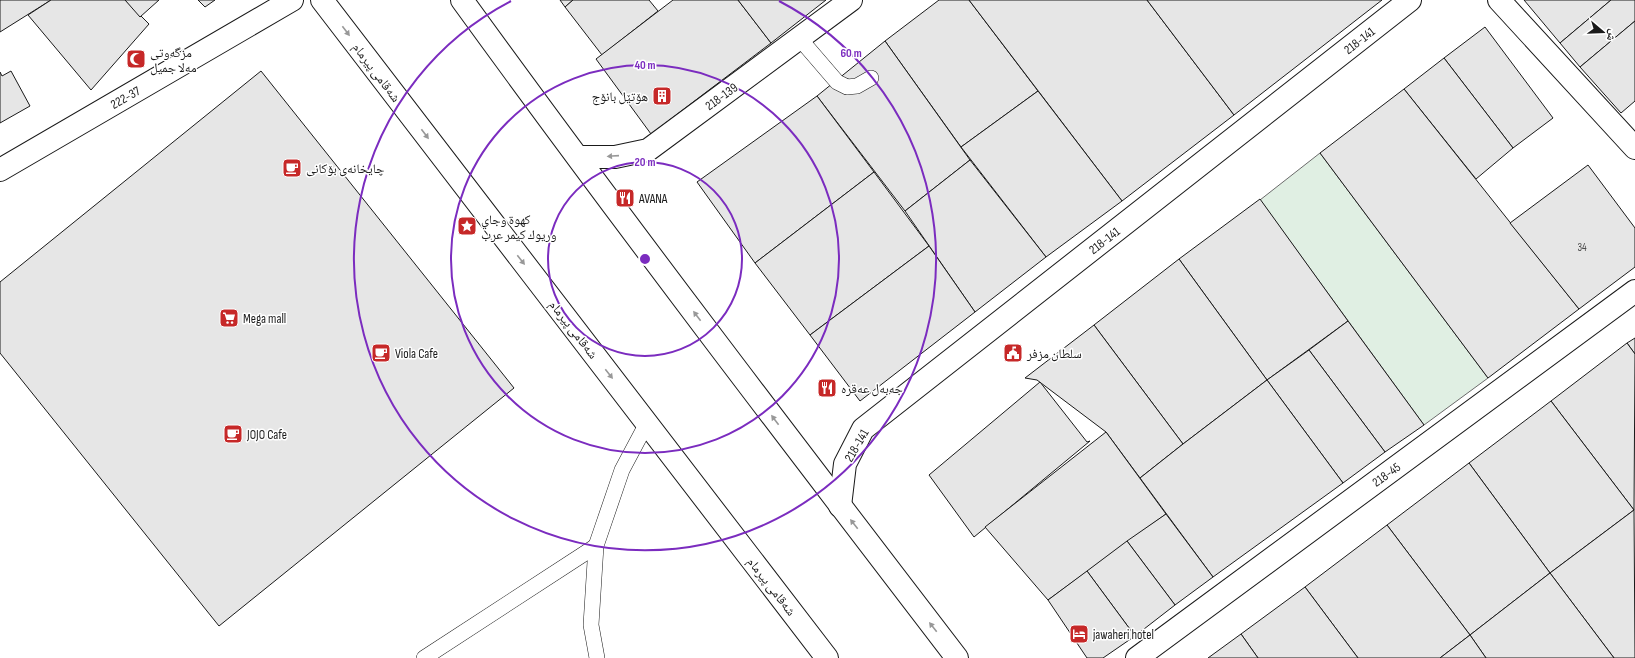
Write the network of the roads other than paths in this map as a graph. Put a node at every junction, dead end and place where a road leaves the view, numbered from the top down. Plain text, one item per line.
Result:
1 (292, 0) edge
2 (322, 0) edge
3 (462, 0) edge
4 (851, 0) edge
5 (1410, 0) edge
6 (1499, 0) edge
7 (800, 39) junction
8 (871, 78) dead end
9 (1632, 139) edge
10 (578, 157) junction
11 (0, 170) edge
12 (1635, 291) edge
13 (646, 423) junction
14 (840, 506) junction
15 (596, 546) junction
16 (424, 658) edge
17 (597, 658) edge
18 (827, 658) edge
19 (956, 658) edge
20 (1137, 658) edge

1 - 11 main road, 222-37
2 -> 13 main road, شەقامی پیرمام
3 - 10 main road
4 - 7 main road, 218-139
5 - 14 main road, 218-141
6 - 9 main road
7 - 8 lane
7 -> 10 main road, 218-139
14 -> 10 main road
12 - 20 main road, 218-45
13 - 15 lane
13 - 18 main road, شەقامی پیرمام
19 -> 14 main road
15 - 16 lane
15 - 17 lane

